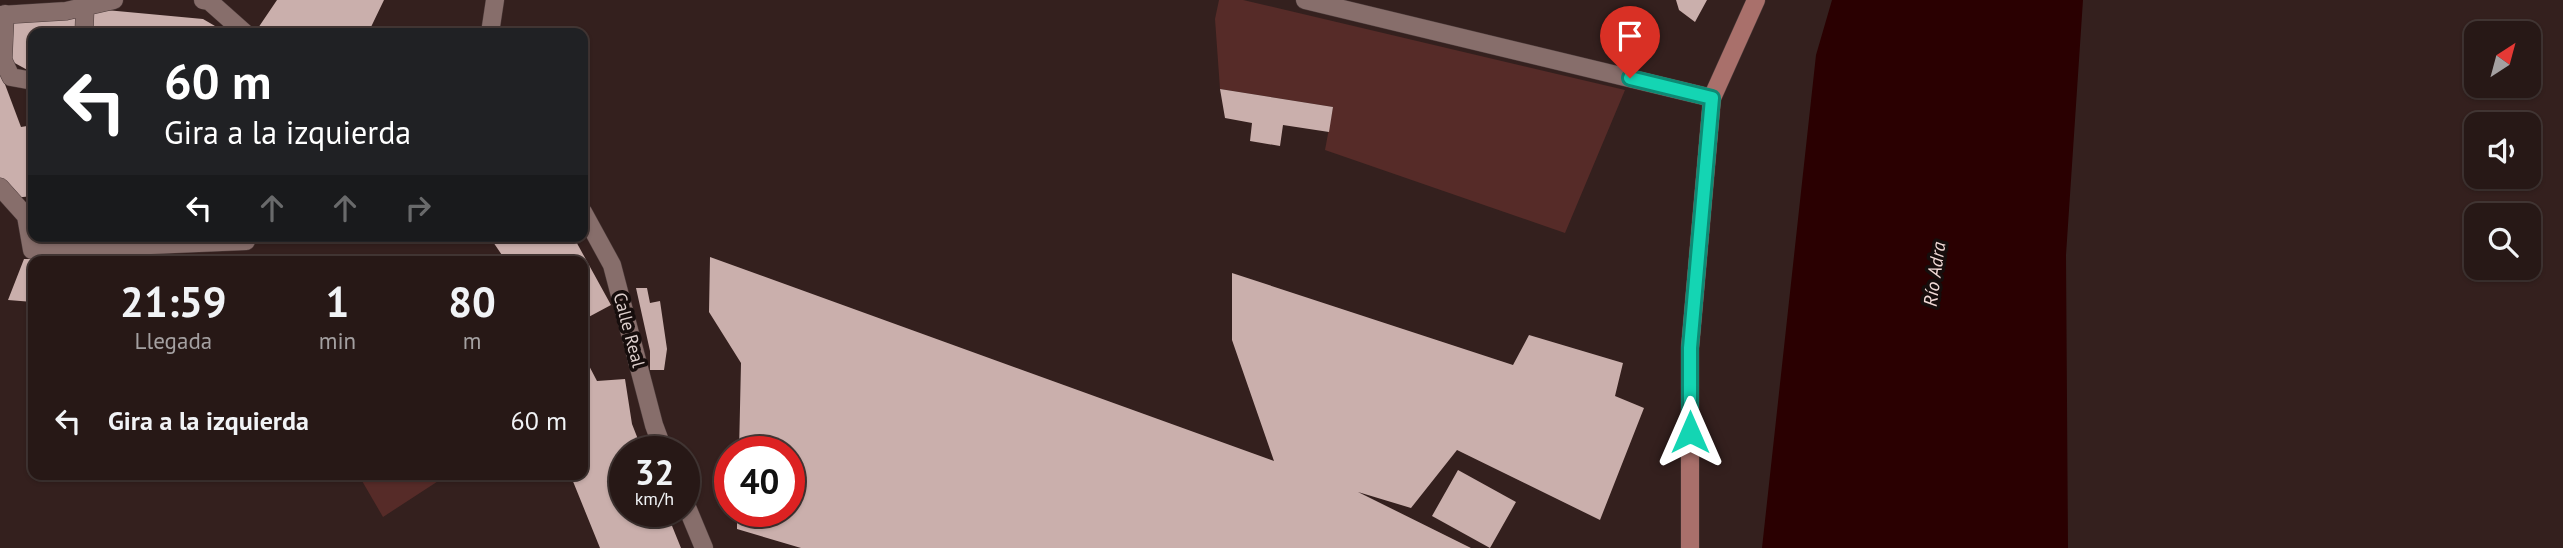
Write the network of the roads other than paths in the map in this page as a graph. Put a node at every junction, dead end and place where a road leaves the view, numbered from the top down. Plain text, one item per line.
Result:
1 (114, 0) edge
2 (202, 0) edge
3 (495, 0) edge
4 (1305, 0) edge
5 (1756, 0) edge
6 (85, 7) junction
7 (2, 14) edge
8 (84, 28) edge
9 (239, 28) edge
10 (491, 28) edge
11 (28, 79) edge
12 (1712, 98) junction
13 (0, 187) edge
14 (588, 221) edge
15 (28, 227) edge
16 (31, 242) edge
17 (222, 242) edge
18 (658, 436) edge
19 (695, 527) edge
20 (704, 548) edge
21 (1690, 548) edge

1 - 6 street
2 - 9 street
3 - 10 street
4 - 12 street
5 - 12 street
6 - 7 street
6 - 8 street
7 - 11 street
12 - 21 street
13 - 15 street
14 - 18 street, Calle Real
16 - 17 street
19 - 20 street

